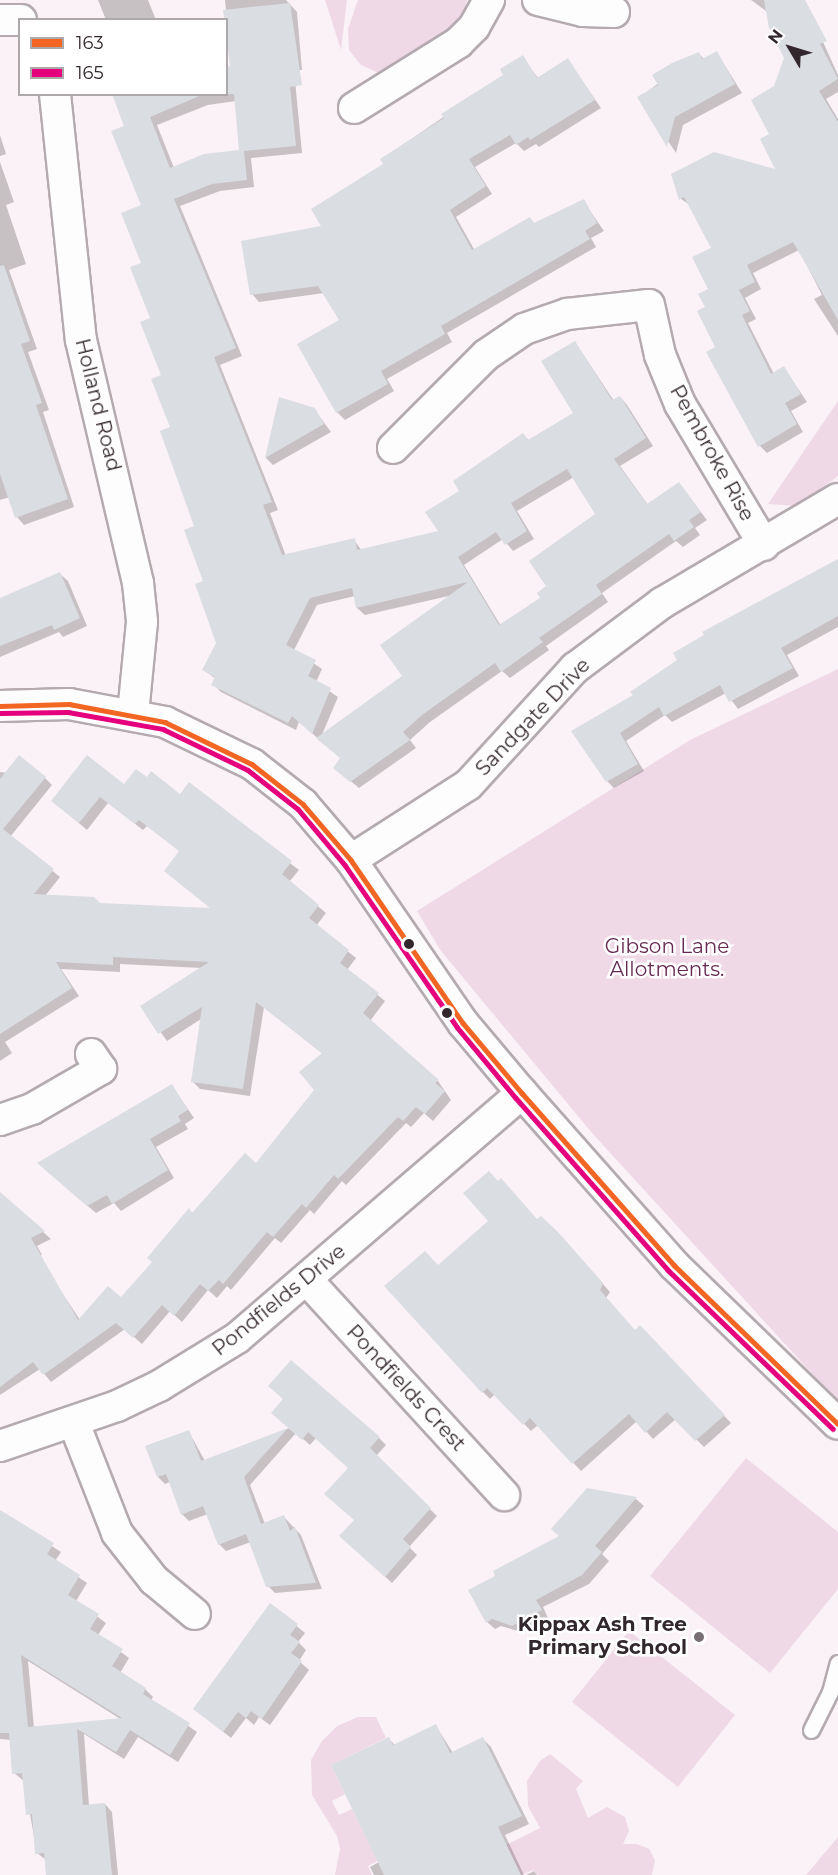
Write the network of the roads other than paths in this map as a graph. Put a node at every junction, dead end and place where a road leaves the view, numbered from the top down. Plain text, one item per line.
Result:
1 (489, 0) edge
2 (538, 0) edge
3 (614, 12) dead end
4 (0, 20) edge
5 (18, 20) edge
6 (55, 96) edge
7 (354, 108) dead end
8 (393, 448) dead end
9 (838, 499) edge
10 (764, 546) junction
11 (0, 706) edge
12 (133, 713) junction
13 (351, 860) junction
14 (91, 1054) dead end
15 (522, 1093) junction
16 (0, 1120) edge
17 (307, 1281) junction
18 (74, 1423) junction
19 (838, 1424) edge
20 (0, 1446) edge
21 (504, 1495) dead end
22 (195, 1614) dead end
23 (838, 1663) edge
24 (811, 1730) dead end

1 - 7 street
2 - 3 street
4 - 5 street
6 - 12 street, Holland Road
8 - 10 street, Pembroke Rise
9 - 10 street, Sandgate Drive
10 - 13 street, Sandgate Drive
11 - 12 street
12 - 13 street
13 - 15 street
14 - 16 street
15 - 17 street, Pondfields Drive
15 - 19 street
17 - 18 street, Pondfields Drive
17 - 21 street, Pondfields Crest
18 - 20 street, Pondfields Drive
18 - 22 street
23 - 24 lane

